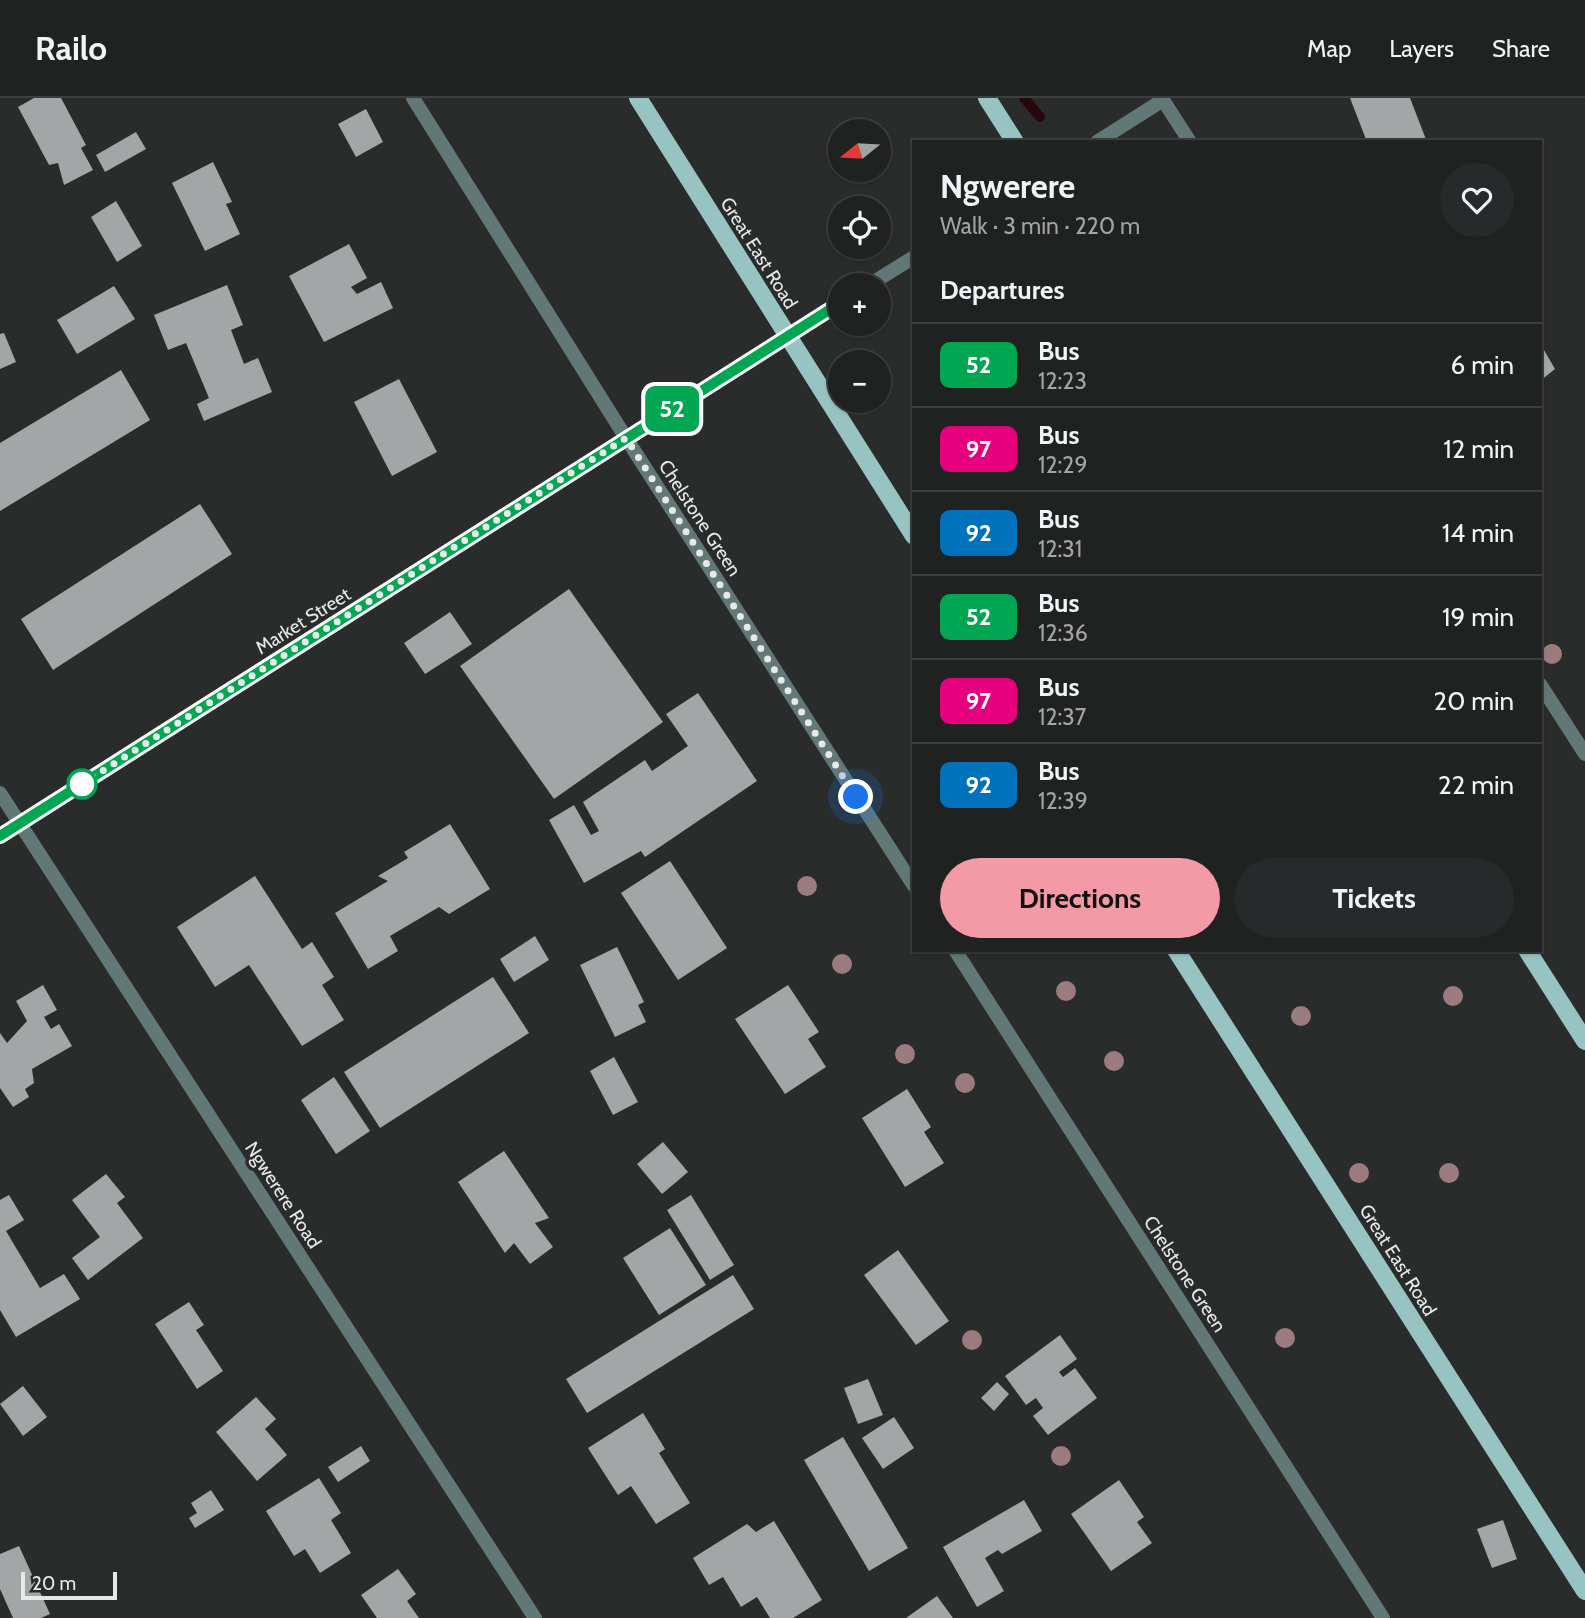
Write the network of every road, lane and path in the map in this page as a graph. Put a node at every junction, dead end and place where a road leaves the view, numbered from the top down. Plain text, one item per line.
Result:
1 (413, 98) edge
2 (638, 98) edge
3 (987, 98) edge
4 (1163, 99) edge
5 (1013, 140) edge
6 (1100, 140) edge
7 (1189, 140) edge
8 (912, 258) edge
9 (888, 273) edge
10 (828, 311) edge
11 (787, 337) junction
12 (626, 438) junction
13 (912, 533) edge
14 (1542, 687) edge
15 (1585, 754) edge
16 (0, 793) edge
17 (19, 824) junction
18 (0, 836) edge
19 (912, 883) edge
20 (956, 952) edge
21 (1177, 952) edge
22 (1528, 952) edge
23 (1585, 1041) edge
24 (1585, 1591) edge
25 (535, 1618) edge
26 (1383, 1618) edge

1 - 12 street, Chelstone Green
2 - 11 main road, Great East Road
3 - 5 main road
4 - 6 street
4 - 7 street
8 - 9 street
10 - 11 street, Market Street
11 - 12 street, Market Street
11 - 13 main road, Great East Road
12 - 17 street, Market Street
12 - 19 street, Chelstone Green
14 - 15 street
16 - 17 street, Ngwerere Road
17 - 18 street, Market Street
17 - 25 street, Ngwerere Road
20 - 26 street, Chelstone Green
21 - 24 main road, Great East Road
22 - 23 main road

